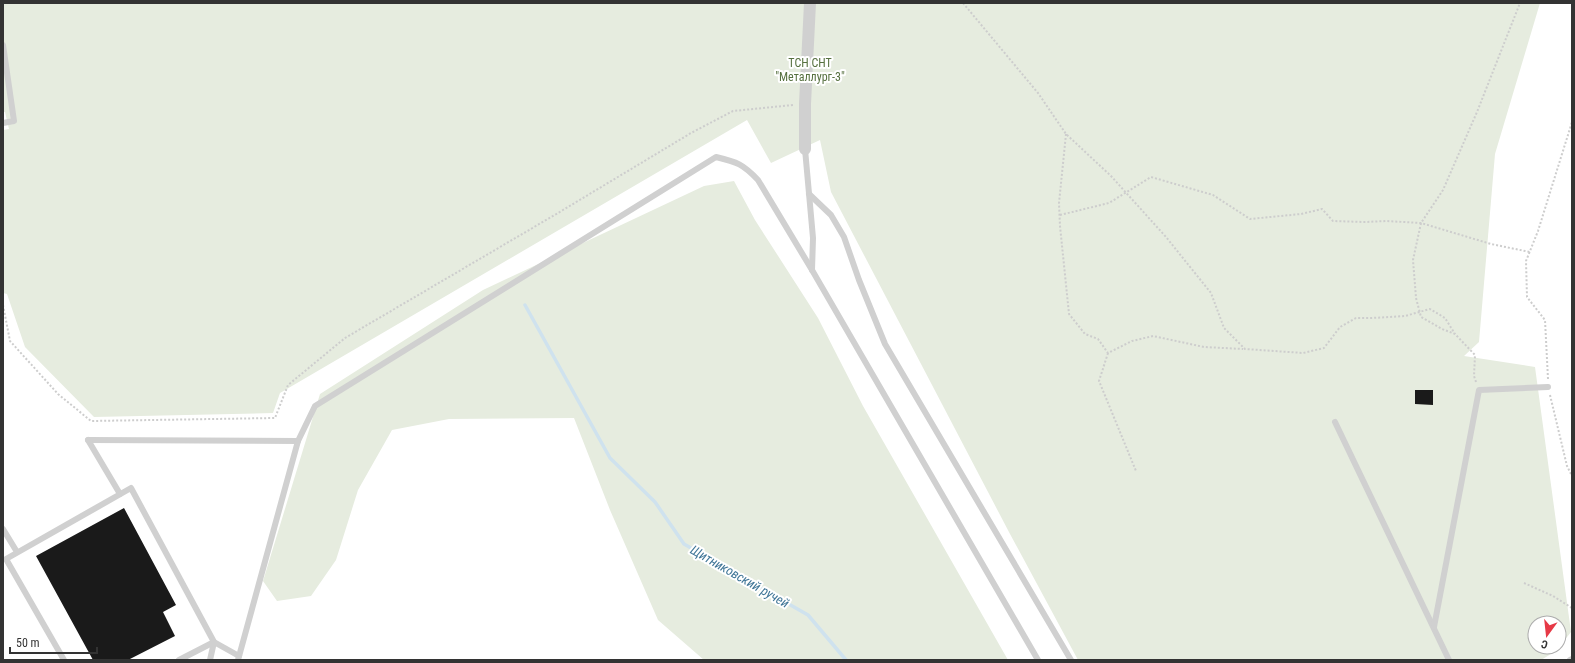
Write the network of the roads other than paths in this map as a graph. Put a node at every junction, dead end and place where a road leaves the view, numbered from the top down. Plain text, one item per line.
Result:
1 (810, 3) edge
2 (3, 44) edge
3 (3, 123) edge
4 (805, 149) joint
5 (809, 194) junction
6 (812, 270) junction
7 (1548, 387) road end
8 (1335, 422) dead end
9 (298, 441) junction
10 (120, 494) junction
11 (3, 529) edge
12 (17, 552) junction
13 (5, 558) edge
14 (1434, 627) junction
15 (214, 642) junction
16 (239, 658) edge
17 (64, 660) edge
18 (180, 660) edge
19 (210, 660) edge
20 (1038, 660) edge
21 (1071, 660) edge
22 (1449, 660) edge

1 - 4 street
2 - 3 lane
4 - 5 lane
5 - 6 lane
5 - 21 lane
6 - 9 lane
6 - 20 lane
7 - 14 lane
8 - 14 lane
9 - 10 lane
9 - 16 lane
10 - 12 lane
10 - 15 lane
11 - 12 lane
12 - 13 lane
13 - 17 lane
14 - 22 lane
15 - 16 lane
15 - 18 lane
15 - 19 lane

